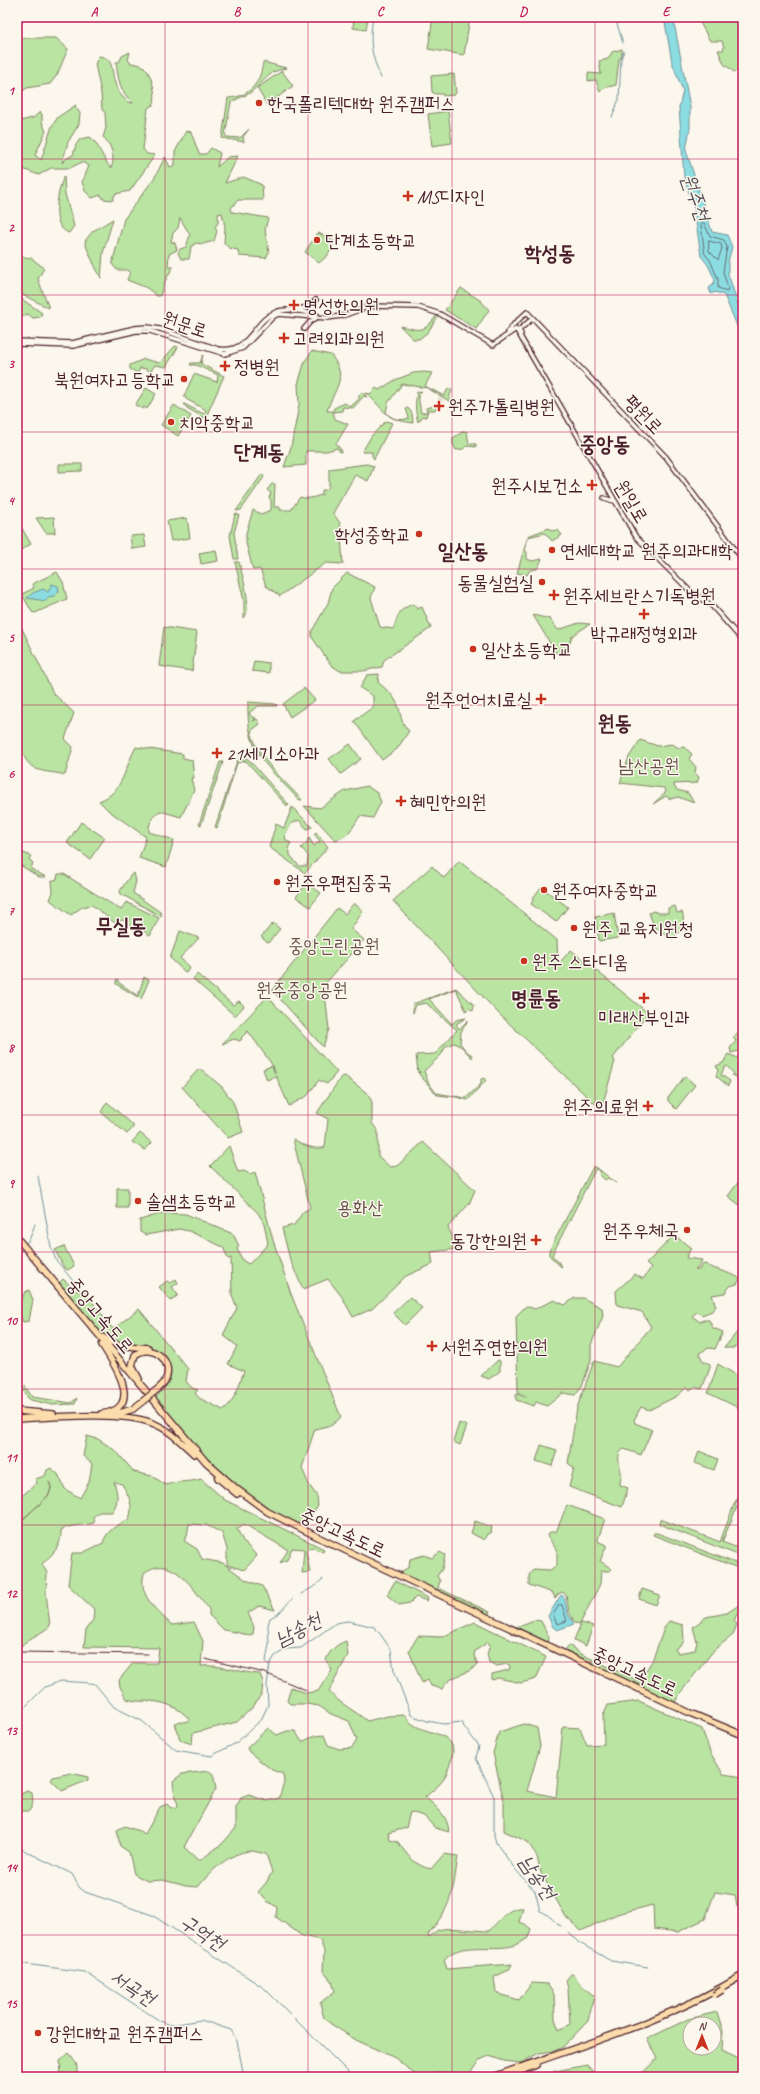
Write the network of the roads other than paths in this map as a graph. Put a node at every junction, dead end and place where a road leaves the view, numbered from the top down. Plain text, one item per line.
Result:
1 (316, 300) dead end
2 (287, 311) junction
3 (318, 317) junction
4 (329, 318) junction
5 (533, 318) junction
6 (516, 328) junction
7 (304, 329) dead end
8 (101, 338) junction
9 (17, 340) edge
10 (17, 344) edge
11 (236, 350) junction
12 (604, 498) dead end
13 (615, 502) junction
14 (743, 560) edge
15 (743, 641) edge
16 (17, 1240) edge
17 (27, 1253) junction
18 (92, 1328) junction
19 (100, 1343) junction
20 (154, 1393) junction
21 (144, 1402) junction
22 (157, 1403) junction
23 (17, 1411) edge
24 (92, 1415) junction
25 (72, 1416) junction
26 (113, 1417) junction
27 (17, 1419) edge
28 (194, 1454) junction
29 (401, 1578) junction
30 (743, 1735) edge
31 (743, 1739) edge
32 (743, 1975) edge
33 (743, 1978) edge
34 (722, 1989) junction
35 (571, 2051) junction
36 (493, 2077) edge
37 (505, 2077) edge

1 - 2 main road
2 - 4 main road
2 - 11 main road
3 - 4 main road
3 - 7 main road
3 - 11 main road
4 - 6 main road
5 - 6 main road
5 - 6 main road
5 - 14 main road, 평원로
6 - 13 main road, 원일로
8 - 9 main road, 원문로
8 - 10 main road, 원문로
8 - 11 main road, 원문로
12 - 13 main road
13 - 15 main road, 원일로
16 - 17 highway, 중앙고속도로
17 - 18 highway, 중앙고속도로
17 - 19 highway, 중앙고속도로
18 - 20 highway
18 - 22 highway, 중앙고속도로
19 - 24 highway
19 - 28 highway, 중앙고속도로
20 - 21 highway, bridge
20 - 22 highway
21 - 24 highway
21 - 26 highway
22 - 29 highway, 중앙고속도로
23 - 25 highway
24 - 25 highway
24 - 26 highway
25 - 27 highway
26 - 28 highway
28 - 29 highway, 중앙고속도로
29 - 30 highway, 중앙고속도로
29 - 31 highway, 중앙고속도로
32 - 34 highway
33 - 34 highway
34 - 35 highway, bridge
35 - 36 highway
35 - 37 highway

